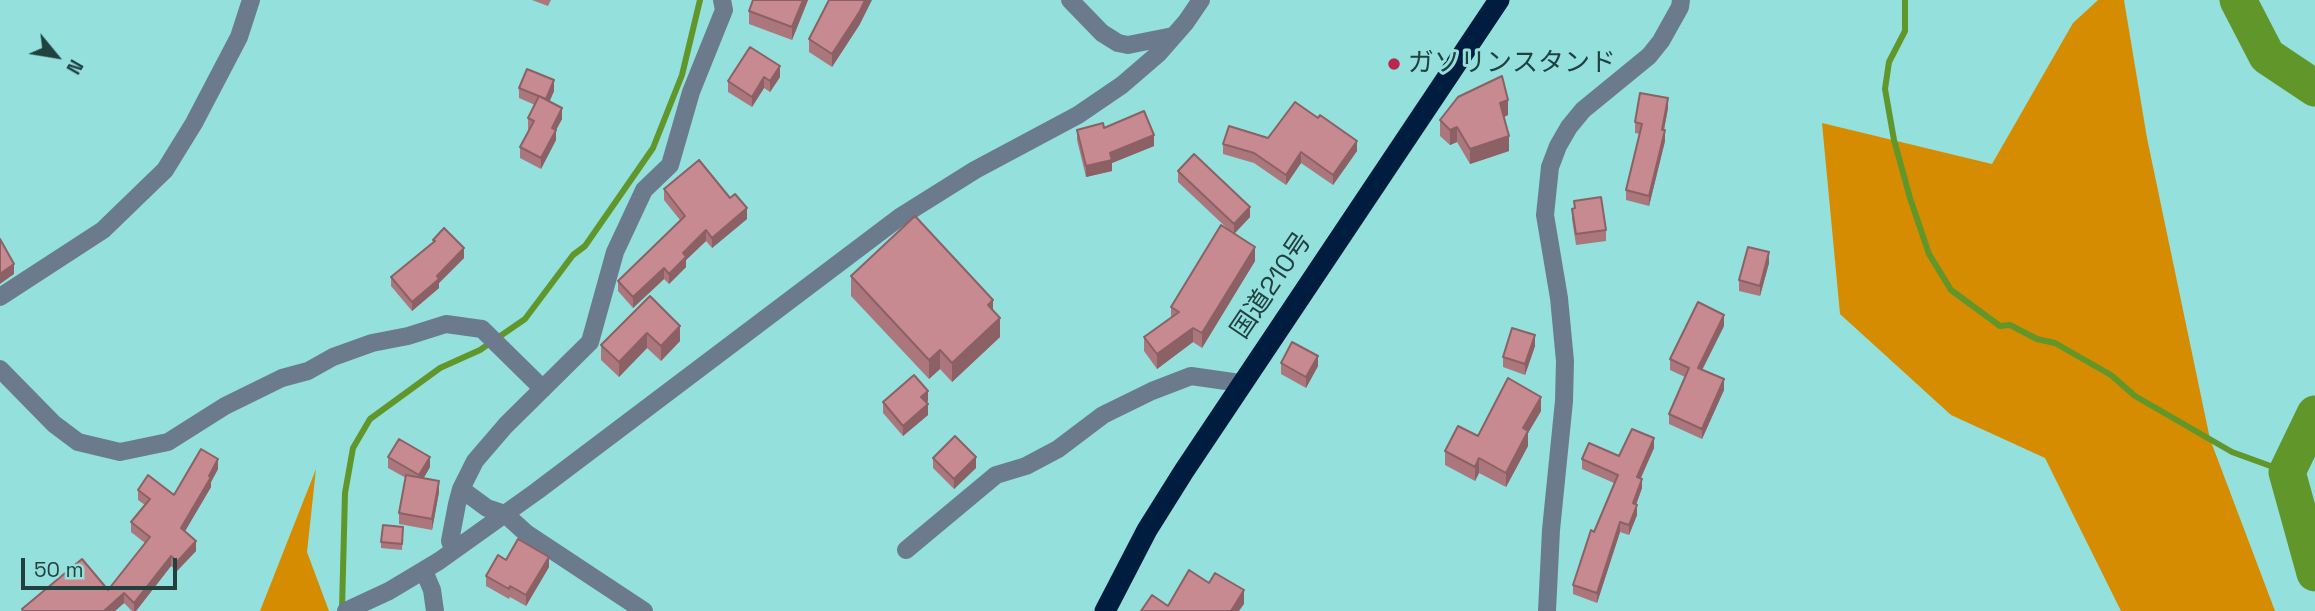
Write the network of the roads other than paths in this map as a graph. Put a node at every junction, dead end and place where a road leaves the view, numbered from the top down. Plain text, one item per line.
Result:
1 (251, 0) edge
2 (722, 0) edge
3 (1070, 0) edge
4 (1201, 0) edge
5 (1499, 0) edge
6 (1681, 0) edge
7 (1173, 36) junction
8 (0, 297) edge
9 (0, 369) edge
10 (1240, 383) junction
11 (543, 388) junction
12 (461, 489) junction
13 (505, 514) junction
14 (454, 550) junction
15 (906, 550) dead end
16 (424, 571) junction
17 (346, 611) edge
18 (435, 611) edge
19 (644, 611) edge
20 (1105, 611) edge
21 (1548, 611) edge

1 - 8 street
2 - 11 street
3 - 7 street
4 - 7 street
5 - 10 highway, 国道210号
6 - 21 street
7 - 13 street
9 - 11 street
10 - 15 street
10 - 20 highway, 国道210号
11 - 12 street
12 - 13 street
12 - 14 street
13 - 14 street
13 - 19 street
14 - 16 street
16 - 17 street
16 - 18 street

